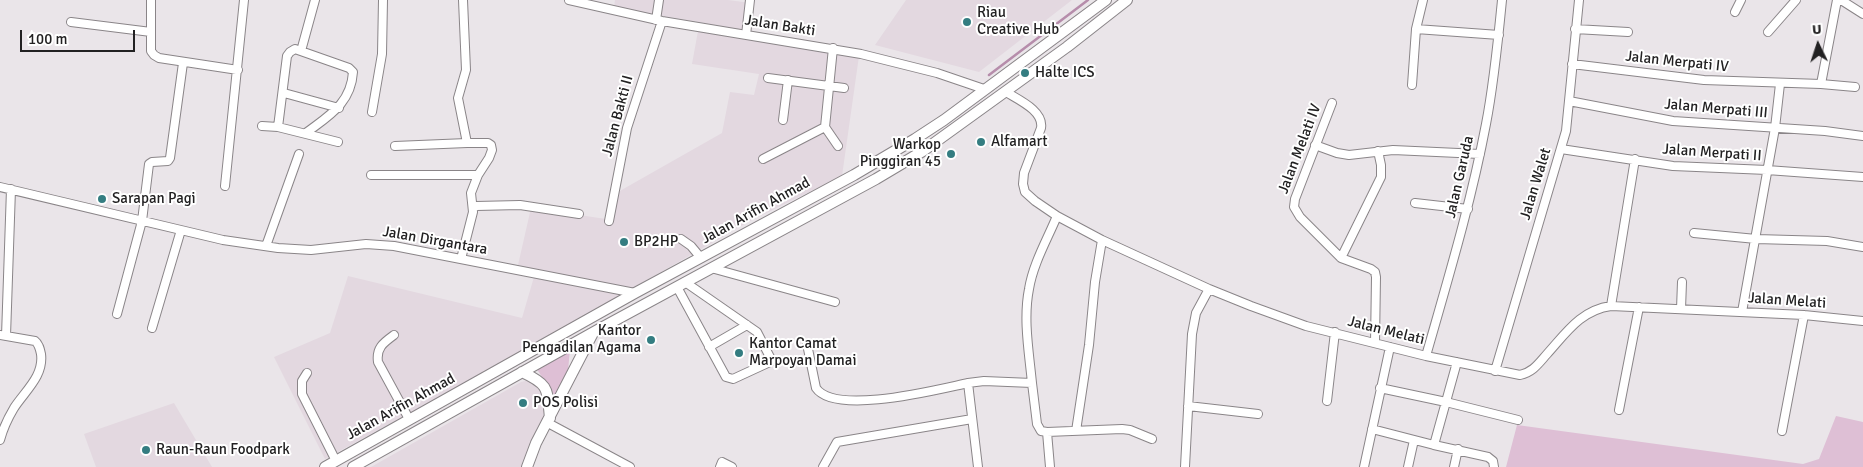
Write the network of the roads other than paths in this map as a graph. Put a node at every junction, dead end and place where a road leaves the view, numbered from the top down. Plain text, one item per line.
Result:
1 (151, 0) edge
2 (244, 0) edge
3 (315, 0) edge
4 (383, 0) edge
5 (463, 0) edge
6 (569, 0) edge
7 (659, 0) edge
8 (750, 0) edge
9 (1106, 0) edge
10 (1127, 0) edge
11 (1423, 0) edge
12 (1502, 0) edge
13 (1579, 0) edge
14 (1741, 0) edge
15 (1796, 0) edge
16 (1839, 0) edge
17 (1735, 12) dead end
18 (1863, 14) edge
19 (659, 20) junction
20 (71, 22) dead end
21 (1416, 29) junction
22 (1575, 29) junction
23 (151, 32) junction
24 (1628, 32) dead end
25 (1768, 32) dead end
26 (746, 35) junction
27 (1499, 35) junction
28 (833, 48) junction
29 (301, 51) junction
30 (183, 63) junction
31 (1572, 64) junction
32 (238, 70) junction
33 (768, 78) dead end
34 (788, 80) junction
35 (1412, 84) dead end
36 (1780, 84) junction
37 (1822, 84) junction
38 (828, 86) junction
39 (1855, 87) dead end
40 (844, 88) dead end
41 (984, 90) junction
42 (1006, 92) junction
43 (284, 93) junction
44 (1569, 101) junction
45 (1332, 103) dead end
46 (338, 108) junction
47 (372, 112) dead end
48 (783, 120) dead end
49 (262, 126) dead end
50 (278, 127) junction
51 (825, 127) junction
52 (1775, 128) junction
53 (306, 133) junction
54 (1863, 136) edge
55 (338, 142) dead end
56 (467, 143) junction
57 (1315, 145) junction
58 (395, 146) dead end
59 (838, 146) dead end
60 (1560, 149) junction
61 (1378, 152) junction
62 (299, 154) dead end
63 (1480, 154) junction
64 (763, 159) dead end
65 (1635, 159) junction
66 (1767, 170) junction
67 (371, 175) dead end
68 (478, 175) junction
69 (1863, 177) edge
70 (225, 186) dead end
71 (0, 187) edge
72 (11, 189) junction
73 (1415, 203) dead end
74 (473, 209) junction
75 (1468, 209) junction
76 (579, 214) dead end
77 (780, 215) junction
78 (1057, 216) junction
79 (142, 221) junction
80 (609, 221) dead end
81 (787, 228) junction
82 (180, 230) junction
83 (1694, 233) dead end
84 (681, 239) dead end
85 (1756, 239) junction
86 (1102, 240) junction
87 (266, 246) junction
88 (1863, 247) edge
89 (701, 258) junction
90 (1341, 258) junction
91 (461, 259) junction
92 (711, 268) junction
93 (1682, 282) dead end
94 (681, 285) junction
95 (1209, 289) junction
96 (635, 294) junction
97 (835, 302) dead end
98 (1611, 306) junction
99 (1639, 307) junction
100 (1680, 309) junction
101 (1742, 312) junction
102 (117, 314) dead end
103 (1804, 315) junction
104 (1863, 321) edge
105 (747, 325) junction
106 (152, 328) dead end
107 (593, 332) junction
108 (1335, 332) junction
109 (394, 335) dead end
110 (3, 336) edge
111 (1376, 343) junction
112 (807, 344) dead end
113 (710, 347) junction
114 (1390, 347) junction
115 (1426, 356) junction
116 (1457, 362) junction
117 (1494, 371) junction
118 (522, 372) junction
119 (307, 374) dead end
120 (968, 383) junction
121 (1032, 383) junction
122 (1380, 388) junction
123 (1327, 402) dead end
124 (1446, 402) junction
125 (1188, 406) junction
126 (1619, 410) dead end
127 (1258, 414) dead end
128 (410, 419) junction
129 (972, 419) junction
130 (1518, 420) dead end
131 (549, 421) junction
132 (1372, 429) junction
133 (1782, 431) dead end
134 (1047, 432) junction
135 (1076, 432) junction
136 (1152, 439) dead end
137 (0, 440) edge
138 (1414, 440) junction
139 (1434, 445) junction
140 (1458, 449) junction
141 (336, 461) junction
142 (325, 467) edge
143 (352, 467) edge
144 (527, 467) edge
145 (630, 467) edge
146 (720, 467) edge
147 (732, 467) edge
148 (823, 467) edge
149 (978, 467) edge
150 (1050, 467) edge
151 (1185, 467) edge
152 (1364, 467) edge
153 (1408, 467) edge
154 (1454, 467) edge
155 (1494, 467) edge

1 - 23 street
2 - 32 street
3 - 29 street
4 - 47 street
5 - 56 street
6 - 19 street, Jalan Bakti
7 - 19 street, Jalan Bakti II
8 - 26 street
9 - 41 main road, Jalan Arifin Ahmad
10 - 42 main road, Jalan Arifin Ahmad
11 - 21 street
12 - 27 street, Jalan Garuda
13 - 22 street, Jalan Walet
14 - 17 street
15 - 25 street
16 - 18 street
16 - 37 street
19 - 26 street, Jalan Bakti
19 - 80 street, Jalan Bakti II
20 - 23 street
21 - 27 street
21 - 35 street
22 - 24 street
22 - 31 street, Jalan Walet
23 - 30 street
26 - 28 street, Jalan Bakti
27 - 63 street, Jalan Garuda
28 - 38 street
28 - 41 street, Jalan Bakti
29 - 43 street
29 - 46 street
30 - 32 street
30 - 79 street
31 - 36 street, Jalan Merpati IV
31 - 44 street, Jalan Walet
32 - 70 street
33 - 34 street
34 - 38 street
34 - 48 street
36 - 37 street, Jalan Merpati IV
36 - 52 street
37 - 39 street, Jalan Merpati IV
38 - 40 street
38 - 51 street
41 - 77 main road, Jalan Arifin Ahmad
42 - 78 street, Jalan Melati
42 - 81 main road, Jalan Arifin Ahmad
43 - 46 street
43 - 50 street
44 - 52 street, Jalan Merpati III
44 - 60 street, Jalan Walet
45 - 57 street, Jalan Melati IV
46 - 53 street
49 - 50 street
50 - 53 street
51 - 59 street
51 - 64 street
52 - 54 street, Jalan Merpati III
52 - 66 street
53 - 55 street
56 - 58 street
56 - 68 street
57 - 61 street
57 - 90 street, Jalan Melati IV
60 - 65 street, Jalan Merpati II
60 - 117 street, Jalan Walet
61 - 63 street
61 - 90 street
62 - 87 street
63 - 75 street, Jalan Garuda
65 - 66 street, Jalan Merpati II
65 - 98 street
66 - 69 street, Jalan Merpati II
66 - 85 street
67 - 68 street
68 - 74 street
71 - 72 street, Jalan Dirgantara
72 - 79 street, Jalan Dirgantara
72 - 110 street
73 - 75 street
74 - 76 street
74 - 91 street
75 - 115 street, Jalan Garuda
77 - 81 main road
77 - 89 main road, Jalan Arifin Ahmad
78 - 86 street, Jalan Melati
78 - 121 street
79 - 82 street, Jalan Dirgantara
79 - 102 street
81 - 92 main road, Jalan Arifin Ahmad
82 - 87 street, Jalan Dirgantara
82 - 106 street
83 - 85 street
84 - 89 street
85 - 88 street
85 - 101 street
86 - 95 street, Jalan Melati
86 - 135 street
87 - 91 street, Jalan Dirgantara
89 - 96 main road, Jalan Arifin Ahmad
90 - 111 street, Jalan Melati IV
91 - 96 street, Jalan Dirgantara
92 - 94 main road, Jalan Arifin Ahmad
92 - 97 street
93 - 100 street
94 - 105 street
94 - 107 main road, Jalan Arifin Ahmad
94 - 113 street
95 - 108 street, Jalan Melati
95 - 125 street
96 - 128 main road, Jalan Arifin Ahmad
98 - 99 street, Jalan Melati
98 - 117 street, Jalan Melati
99 - 100 street, Jalan Melati
99 - 126 street
100 - 101 street, Jalan Melati
101 - 103 street, Jalan Melati
103 - 104 street, Jalan Melati
103 - 133 street
105 - 113 street
105 - 113 street
107 - 118 main road, Jalan Arifin Ahmad
107 - 131 main road
108 - 111 street, Jalan Melati
108 - 123 street
109 - 128 street
110 - 137 street
111 - 114 street, Jalan Melati
112 - 120 street
114 - 115 street, Jalan Melati
114 - 122 street
115 - 116 street, Jalan Melati
116 - 117 street, Jalan Melati
116 - 124 street
118 - 131 main road
118 - 143 main road, Jalan Arifin Ahmad
119 - 141 street
120 - 121 street
120 - 129 street
121 - 134 street
122 - 124 street
122 - 132 street
124 - 130 street
124 - 139 street
125 - 127 street
125 - 151 street
128 - 141 main road, Jalan Arifin Ahmad
129 - 148 street
129 - 149 street
131 - 144 main road
131 - 145 street
132 - 138 street
132 - 152 street
134 - 135 street
134 - 150 street
135 - 136 street
138 - 139 street
138 - 153 street
139 - 140 street
140 - 154 street
140 - 155 street
141 - 142 main road, Jalan Arifin Ahmad
146 - 147 street

